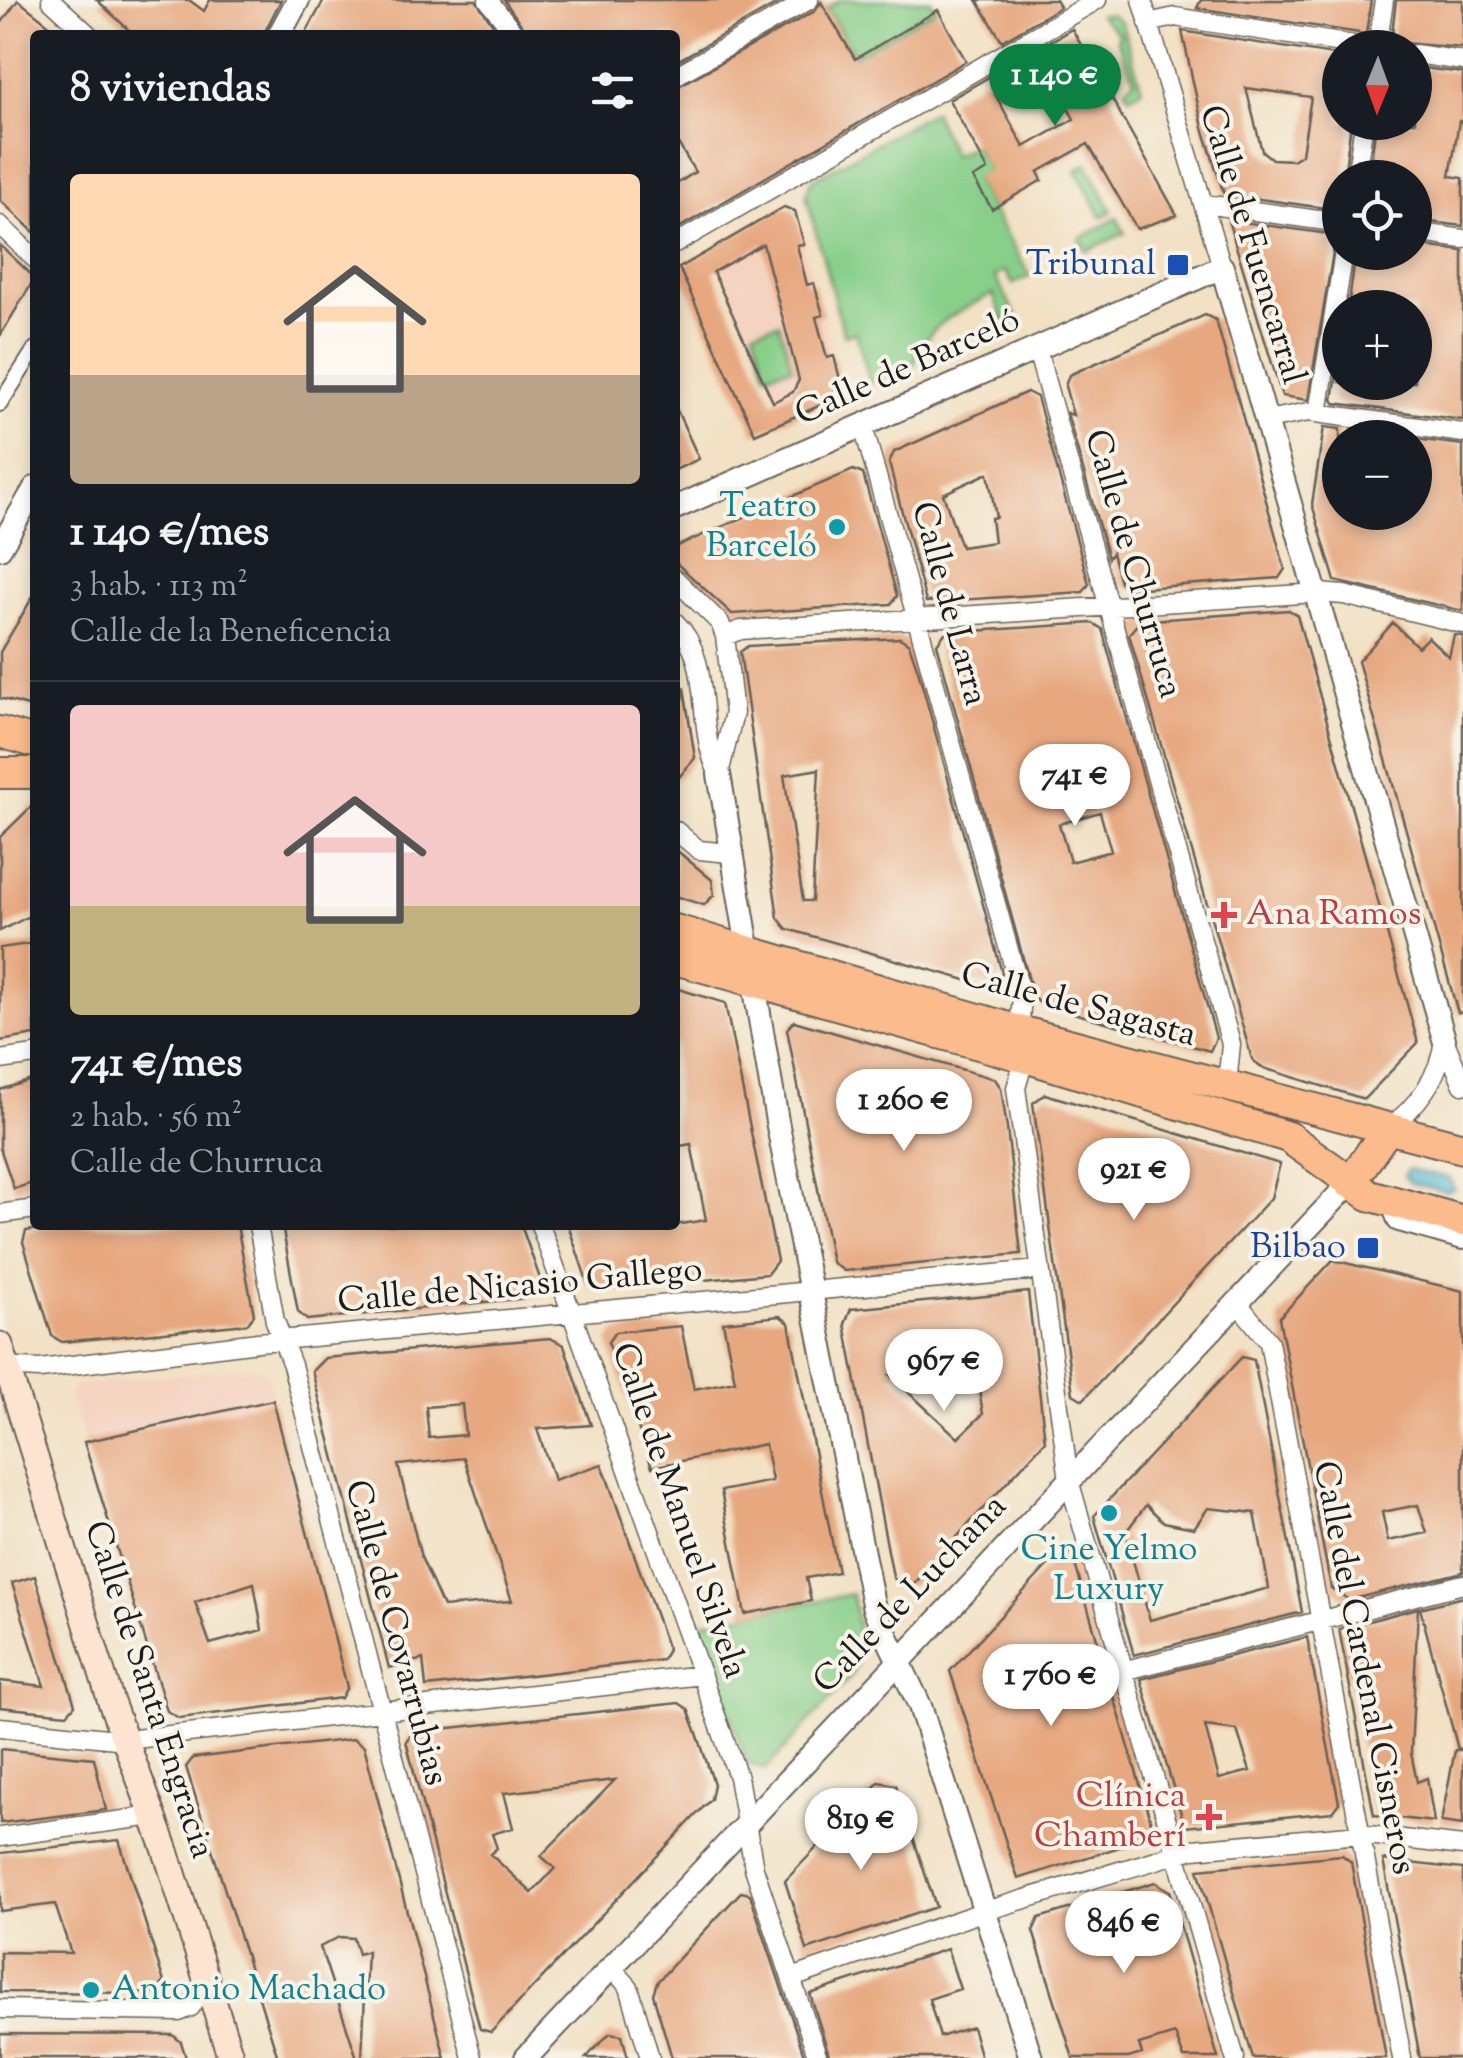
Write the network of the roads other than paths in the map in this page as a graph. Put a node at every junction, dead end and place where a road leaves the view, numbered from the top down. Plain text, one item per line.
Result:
1 (51, 0) edge
2 (298, 0) edge
3 (488, 0) edge
4 (809, 0) edge
5 (1097, 0) edge
6 (1142, 0) edge
7 (1384, 0) edge
8 (1148, 23) junction
9 (84, 30) edge
10 (282, 30) edge
11 (512, 30) edge
12 (1378, 30) edge
13 (1322, 40) edge
14 (1432, 56) edge
15 (1463, 61) edge
16 (680, 73) edge
17 (1204, 204) junction
18 (1322, 220) edge
19 (0, 225) edge
20 (1432, 234) edge
21 (1463, 239) edge
22 (680, 241) edge
23 (30, 255) edge
24 (1222, 267) junction
25 (1341, 270) edge
26 (1037, 350) junction
27 (30, 358) edge
28 (0, 404) edge
29 (1318, 413) junction
30 (1267, 420) junction
31 (863, 426) junction
32 (1463, 433) edge
33 (30, 497) edge
34 (680, 506) edge
35 (0, 548) edge
36 (680, 584) edge
37 (1318, 593) junction
38 (1111, 607) junction
39 (919, 620) junction
40 (1463, 624) edge
41 (680, 630) edge
42 (725, 636) junction
43 (0, 732) edge
44 (30, 741) edge
45 (30, 772) edge
46 (0, 773) edge
47 (719, 774) junction
48 (680, 834) edge
49 (730, 853) junction
50 (680, 932) edge
51 (680, 960) edge
52 (752, 965) junction
53 (1454, 1038) edge
54 (1022, 1044) junction
55 (30, 1056) edge
56 (0, 1060) edge
57 (1463, 1085) edge
58 (1227, 1086) junction
59 (1386, 1130) junction
60 (1463, 1148) edge
61 (1350, 1183) junction
62 (1392, 1202) junction
63 (30, 1209) edge
64 (0, 1214) edge
65 (1463, 1220) edge
66 (259, 1230) edge
67 (542, 1230) edge
68 (1463, 1238) edge
69 (1038, 1270) junction
70 (810, 1292) junction
71 (1236, 1301) junction
72 (573, 1315) junction
73 (283, 1340) junction
74 (3, 1360) edge
75 (1070, 1480) junction
76 (1463, 1584) edge
77 (1320, 1621) junction
78 (897, 1660) junction
79 (1123, 1670) junction
80 (702, 1675) junction
81 (380, 1713) junction
82 (0, 1728) edge
83 (126, 1740) junction
84 (153, 1816) junction
85 (746, 1822) junction
86 (1360, 1834) junction
87 (0, 1837) edge
88 (1463, 1846) edge
89 (1175, 1853) junction
90 (985, 1912) junction
91 (612, 1967) junction
92 (792, 1978) junction
93 (206, 1980) junction
94 (0, 2009) edge
95 (231, 2058) edge
96 (472, 2058) edge
97 (526, 2058) edge
98 (650, 2058) edge
99 (818, 2058) edge
100 (1031, 2058) edge
101 (1235, 2058) edge
102 (1402, 2058) edge

1 - 9 street
2 - 10 street
3 - 11 street
4 - 16 street
5 - 22 street
6 - 8 street, Calle de Fuencarral
7 - 12 street
8 - 13 street
8 - 17 street, Calle de Fuencarral
14 - 15 street
17 - 18 street
17 - 24 street, Calle de Fuencarral
19 - 23 street
20 - 21 street
24 - 26 street, Calle de Barceló
24 - 30 street, Calle de Fuencarral
25 - 29 street
26 - 31 street, Calle de Barceló
26 - 38 street, Calle de Churruca
27 - 28 street
29 - 30 street
29 - 32 street
30 - 37 street, Calle de Fuencarral
31 - 34 street, Calle de Barceló
31 - 39 street, Calle de Larra
33 - 35 street
36 - 42 street
37 - 38 street
37 - 40 street
37 - 53 street, Calle de Fuencarral
38 - 39 street
38 - 58 street, Calle de Churruca
39 - 42 street
39 - 54 street, Calle de Larra
41 - 47 street
42 - 47 street
43 - 44 main road
45 - 46 main road
47 - 49 street
48 - 49 street
49 - 52 street
50 - 52 main road, Calle de Sagasta
51 - 52 main road, Calle de Sagasta
52 - 54 main road, Calle de Sagasta
52 - 70 street
53 - 57 street, Calle de Fuencarral
53 - 59 street
54 - 58 main road, Calle de Sagasta
54 - 61 main road, Calle de Sagasta
54 - 69 street, Calle de Larra
55 - 56 street
58 - 59 main road, Calle de Sagasta
59 - 60 main road, Calle de Sagasta
59 - 61 main road
61 - 62 main road, Calle de Sagasta
61 - 71 street, Calle de Luchana
62 - 65 main road, Calle de Sagasta
62 - 68 street
63 - 64 street
66 - 73 street, Calle de Covarrubias
67 - 72 street, Calle de Manuel Silvela
69 - 70 street, Calle de Nicasio Gallego
69 - 75 street, Calle de Larra
70 - 72 street, Calle de Nicasio Gallego
70 - 78 street
71 - 75 street, Calle de Luchana
71 - 77 street, Calle del Cardenal Cisneros
72 - 73 street, Calle de Nicasio Gallego
72 - 80 street, Calle de Manuel Silvela
73 - 74 street, Calle de Nicasio Gallego
73 - 81 street, Calle de Covarrubias
74 - 83 main road, Calle de Santa Engracia
75 - 78 street, Calle de Luchana
75 - 79 street, Calle de Larra
76 - 77 street
77 - 79 street
77 - 86 street, Calle del Cardenal Cisneros
78 - 85 street, Calle de Luchana
78 - 90 street
79 - 89 street, Calle de Larra
80 - 81 street
80 - 85 street, Calle de Manuel Silvela
81 - 83 street
81 - 96 street, Calle de Covarrubias
82 - 83 street
83 - 84 main road, Calle de Santa Engracia
84 - 87 street
84 - 93 main road, Calle de Santa Engracia
85 - 91 street, Calle de Luchana
85 - 92 street, Calle de Manuel Silvela
86 - 88 street
86 - 89 street
86 - 102 street, Calle del Cardenal Cisneros
89 - 90 street
89 - 101 street, Calle de Larra
90 - 92 street
90 - 100 street
91 - 97 street, Calle de Luchana
91 - 98 street
92 - 99 street, Calle de Manuel Silvela
93 - 94 street
93 - 95 main road, Calle de Santa Engracia

